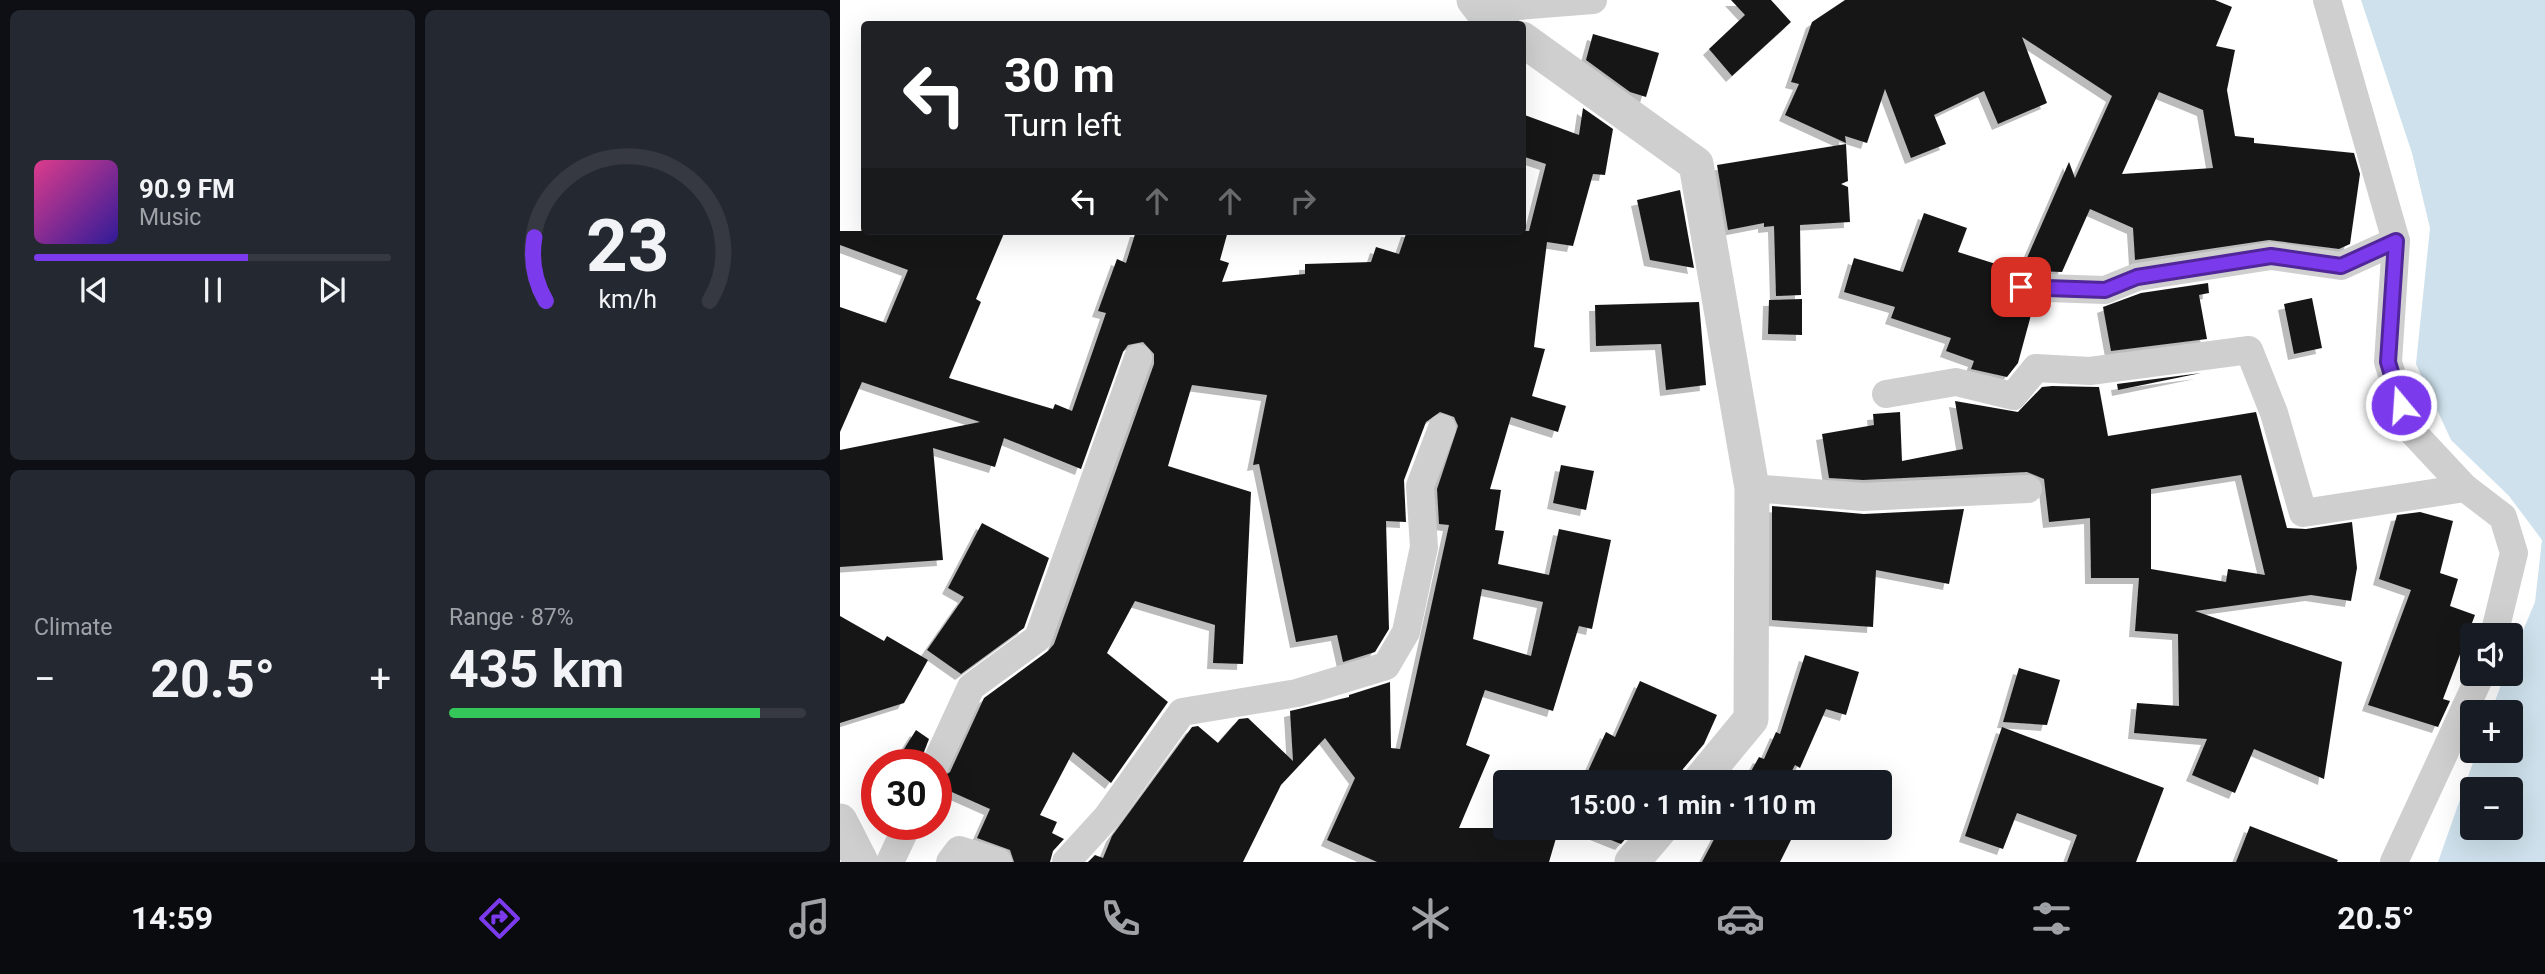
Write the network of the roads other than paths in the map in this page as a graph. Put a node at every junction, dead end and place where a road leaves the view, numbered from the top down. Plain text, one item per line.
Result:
1 (1593, 0) edge
2 (2327, 0) edge
3 (1486, 11) edge
4 (1526, 42) edge
5 (2396, 241) junction
6 (2021, 287) dead end
7 (1138, 358) dead end
8 (1886, 394) dead end
9 (1442, 428) dead end
10 (1752, 488) junction
11 (2465, 488) junction
12 (2028, 489) dead end
13 (2497, 623) edge
14 (2475, 686) edge
15 (942, 749) edge
16 (1709, 770) edge
17 (840, 821) edge
18 (900, 840) edge
19 (1651, 840) edge
20 (861, 862) edge
21 (890, 862) edge
22 (950, 862) edge
23 (998, 862) edge
24 (1066, 862) edge
25 (1632, 862) edge
26 (2394, 862) edge

1 - 3 street
2 - 5 street
4 - 10 street
5 - 6 street
5 - 11 street
7 - 15 street
8 - 11 street
9 - 24 street
10 - 12 street
10 - 16 street
11 - 13 street
14 - 26 street
17 - 20 street
18 - 21 street
19 - 25 street
22 - 23 street

